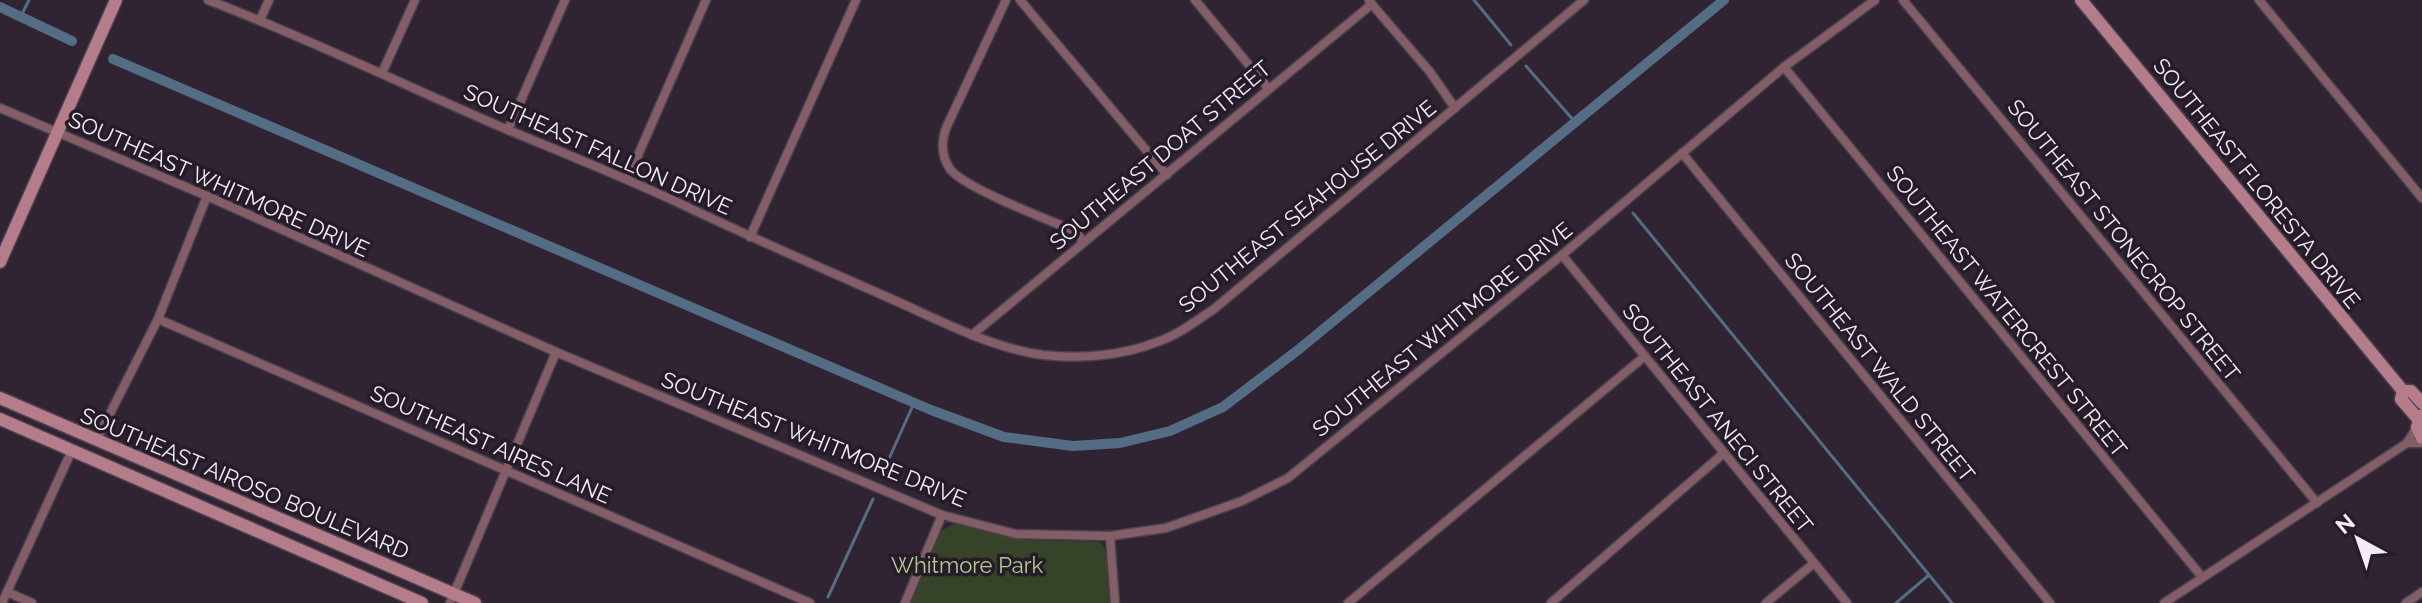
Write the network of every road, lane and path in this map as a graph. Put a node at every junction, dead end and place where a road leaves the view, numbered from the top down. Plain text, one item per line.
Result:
1 (116, 0) edge
2 (208, 0) edge
3 (269, 0) edge
4 (415, 0) edge
5 (565, 0) edge
6 (706, 0) edge
7 (856, 0) edge
8 (1006, 0) edge
9 (1020, 0) edge
10 (1195, 0) edge
11 (1875, 0) edge
12 (1903, 0) edge
13 (2081, 0) edge
14 (2259, 0) edge
15 (1370, 2) edge
16 (1579, 2) edge
17 (260, 20) junction
18 (1784, 67) junction
19 (382, 73) junction
20 (1268, 88) junction
21 (0, 108) edge
22 (1455, 108) junction
23 (508, 130) junction
24 (57, 133) junction
25 (1682, 153) junction
26 (1167, 175) junction
27 (628, 178) junction
28 (207, 196) junction
29 (2422, 198) edge
30 (750, 237) junction
31 (1083, 241) junction
32 (1562, 255) junction
33 (1, 257) edge
34 (158, 319) junction
35 (972, 335) junction
36 (556, 352) junction
37 (1645, 356) junction
38 (2403, 391) junction
39 (0, 398) edge
40 (2422, 403) edge
41 (0, 419) edge
42 (2420, 429) edge
43 (96, 441) junction
44 (2407, 443) junction
45 (72, 450) junction
46 (1724, 453) junction
47 (507, 470) junction
48 (2317, 503) junction
49 (942, 515) junction
50 (1110, 536) junction
51 (1814, 563) junction
52 (2202, 577) junction
53 (7, 592) junction
54 (2422, 592) edge
55 (452, 598) edge
56 (2, 603) edge
57 (32, 603) edge
58 (422, 603) edge
59 (475, 603) edge
60 (810, 603) edge
61 (905, 603) edge
62 (1115, 603) edge
63 (1348, 603) edge
64 (1551, 603) edge
65 (1766, 603) edge
66 (1847, 603) edge
67 (2050, 603) edge
68 (2164, 603) edge
69 (2406, 603) edge

1 - 24 main road
2 - 17 street, SOUTHEAST FALLON DRIVE
3 - 17 street
4 - 19 street
5 - 23 street
6 - 27 street
7 - 30 street
8 - 31 street
9 - 26 street
10 - 20 street
11 - 18 street, SOUTHEAST WHITMORE DRIVE
12 - 48 street, SOUTHEAST STONECROP STREET
13 - 38 main road, SOUTHEAST FLORESTA DRIVE
14 - 29 street
15 - 20 street, SOUTHEAST DOAT STREET
15 - 22 street
16 - 22 street, SOUTHEAST SEAHOUSE DRIVE
17 - 19 street, SOUTHEAST FALLON DRIVE
18 - 25 street, SOUTHEAST WHITMORE DRIVE
18 - 52 street, SOUTHEAST WATERCREST STREET
19 - 23 street, SOUTHEAST FALLON DRIVE
20 - 26 street, SOUTHEAST DOAT STREET
21 - 24 street, SOUTHEAST WHITMORE DRIVE
22 - 35 street, SOUTHEAST SEAHOUSE DRIVE
23 - 27 street, SOUTHEAST FALLON DRIVE
24 - 28 street, SOUTHEAST WHITMORE DRIVE
24 - 33 main road
25 - 32 street, SOUTHEAST WHITMORE DRIVE
25 - 67 street, SOUTHEAST WALD STREET
26 - 31 street, SOUTHEAST DOAT STREET
27 - 30 street, SOUTHEAST FALLON DRIVE
28 - 34 street
28 - 36 street, SOUTHEAST WHITMORE DRIVE
30 - 35 street, SOUTHEAST FALLON DRIVE
31 - 35 street, SOUTHEAST DOAT STREET
32 - 37 street, SOUTHEAST ANECI STREET
32 - 50 street, SOUTHEAST WHITMORE DRIVE
34 - 43 street
34 - 47 street, SOUTHEAST AIRES LANE
36 - 47 street
36 - 49 street, SOUTHEAST WHITMORE DRIVE
37 - 46 street, SOUTHEAST ANECI STREET
37 - 63 street
38 - 40 main road, SOUTHEAST FLORESTA DRIVE
38 - 42 main road, SOUTHEAST FLORESTA DRIVE
39 - 43 main road, SOUTHEAST AIROSO BOULEVARD
41 - 45 main road, SOUTHEAST AIROSO BOULEVARD
42 - 44 street
42 - 44 street
43 - 55 main road, SOUTHEAST AIROSO BOULEVARD
44 - 48 street
45 - 53 street
45 - 58 main road, SOUTHEAST AIROSO BOULEVARD
46 - 51 street, SOUTHEAST ANECI STREET
46 - 64 street
47 - 55 street
47 - 60 street, SOUTHEAST AIRES LANE
48 - 52 street
49 - 50 street, SOUTHEAST WHITMORE DRIVE
49 - 61 street
50 - 62 street
51 - 65 street
51 - 66 street, SOUTHEAST ANECI STREET
52 - 68 street
53 - 56 street
53 - 57 street
54 - 69 street
55 - 59 main road, SOUTHEAST AIROSO BOULEVARD

